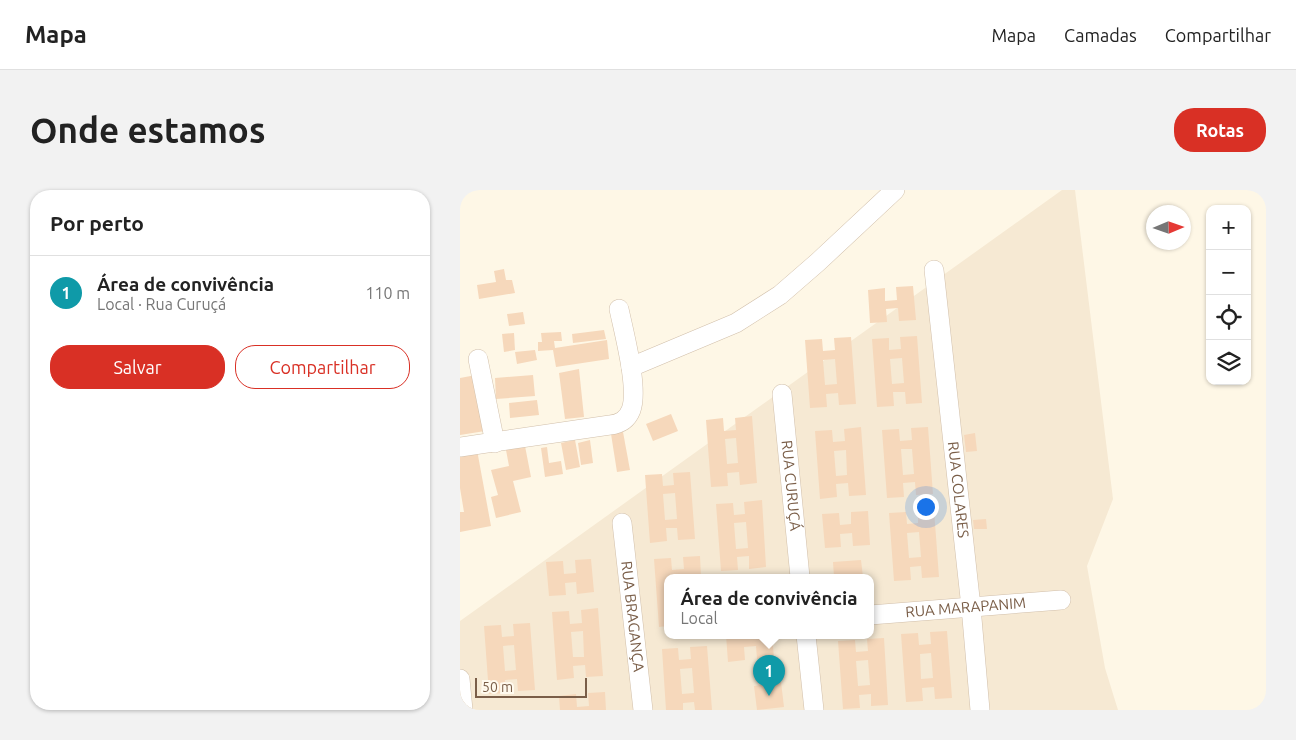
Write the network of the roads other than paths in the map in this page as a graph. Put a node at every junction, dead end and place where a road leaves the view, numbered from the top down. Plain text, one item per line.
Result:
1 (895, 190) edge
2 (934, 270) dead end
3 (619, 309) dead end
4 (478, 358) dead end
5 (631, 367) junction
6 (782, 394) dead end
7 (495, 443) junction
8 (460, 447) edge
9 (622, 524) dead end
10 (800, 574) edge
11 (1060, 600) dead end
12 (971, 607) junction
13 (874, 615) edge
14 (806, 639) edge
15 (460, 679) edge
16 (463, 710) edge
17 (643, 710) edge
18 (814, 710) edge
19 (980, 710) edge

1 - 5 street
2 - 12 street, RUA COLARES
3 - 5 street
4 - 7 street
5 - 7 street
6 - 10 street, RUA CURUÇÁ
7 - 8 street
9 - 17 street, RUA BRAGANÇA
11 - 12 street, RUA MARAPANIM
12 - 13 street, RUA MARAPANIM
12 - 19 street, RUA COLARES
14 - 18 street
15 - 16 street

